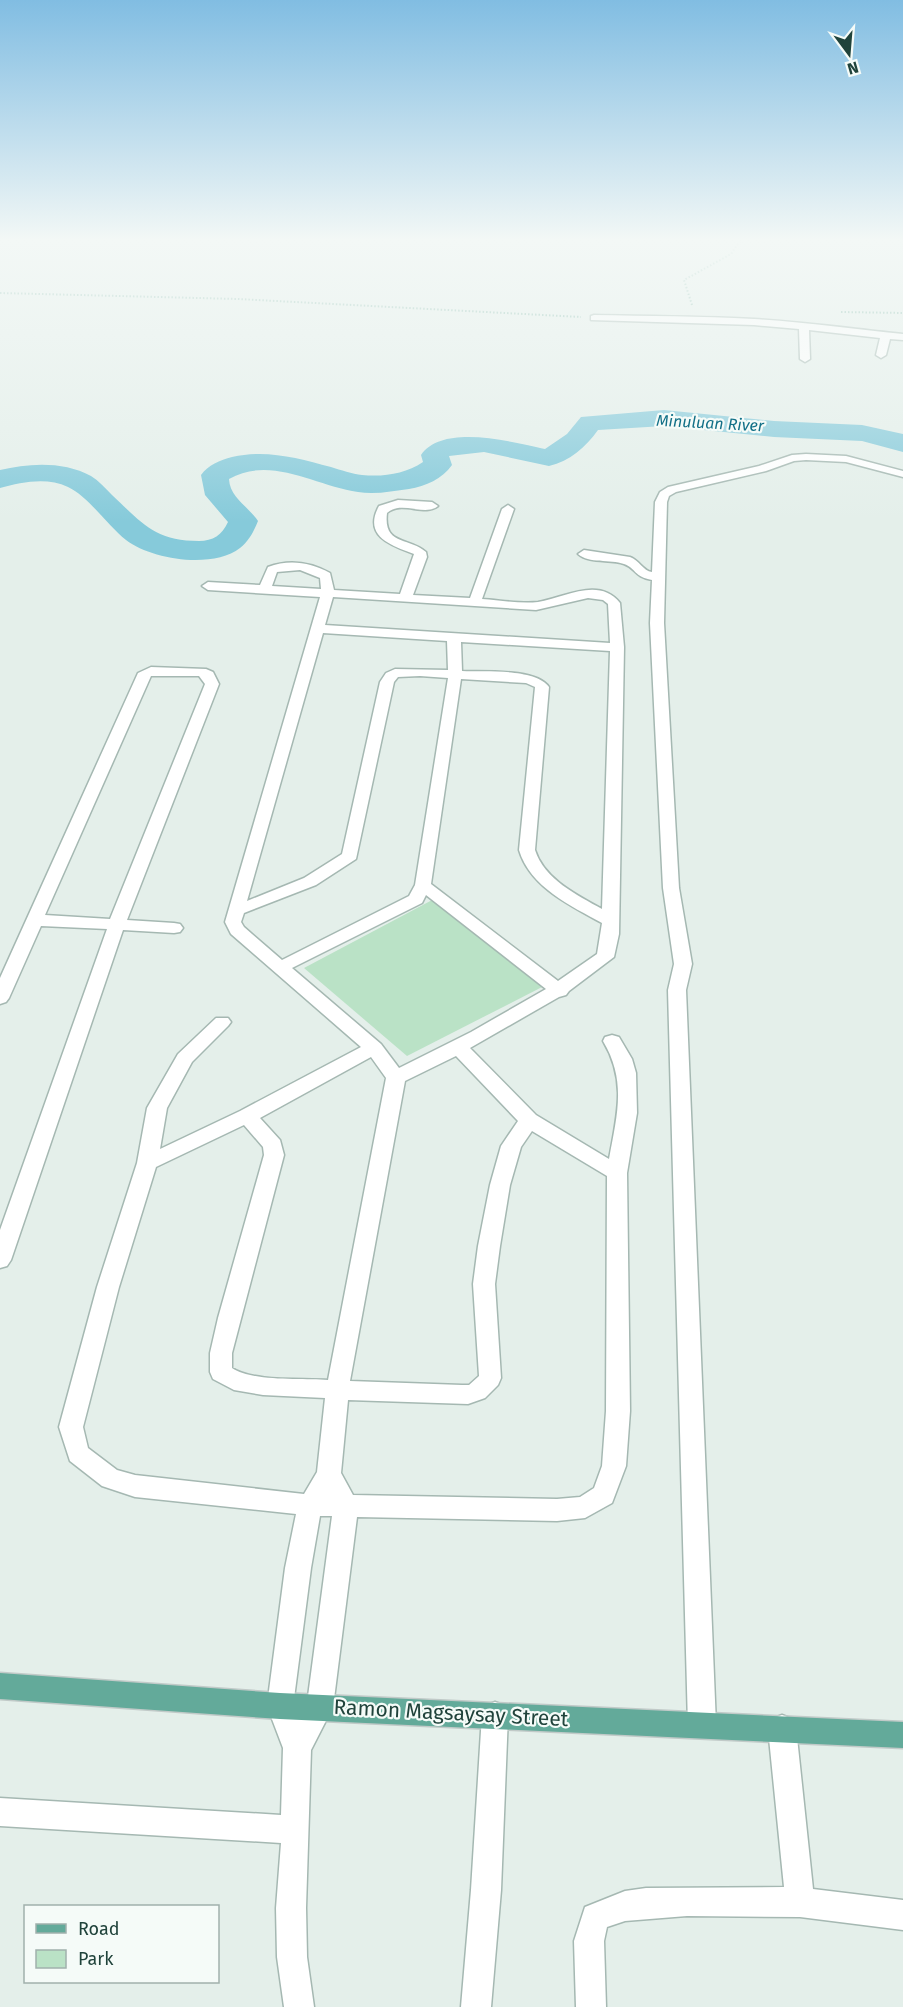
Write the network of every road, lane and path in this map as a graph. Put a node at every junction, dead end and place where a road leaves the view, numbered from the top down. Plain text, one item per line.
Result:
1 (886, 334) edge
2 (804, 335) edge
3 (881, 355) dead end
4 (805, 359) dead end
5 (903, 474) edge
6 (432, 506) dead end
7 (508, 508) dead end
8 (584, 554) dead end
9 (658, 577) junction
10 (208, 586) dead end
11 (265, 589) junction
12 (328, 592) junction
13 (406, 596) junction
14 (475, 601) junction
15 (317, 629) junction
16 (454, 637) junction
17 (616, 647) junction
18 (455, 675) junction
19 (423, 885) junction
20 (237, 910) junction
21 (35, 920) junction
22 (609, 920) junction
23 (117, 924) junction
24 (174, 928) dead end
25 (281, 967) junction
26 (560, 990) junction
27 (0, 998) edge
28 (222, 1022) dead end
29 (612, 1041) dead end
30 (374, 1048) junction
31 (459, 1048) junction
32 (396, 1077) junction
33 (247, 1116) junction
34 (529, 1120) junction
35 (147, 1163) junction
36 (617, 1173) junction
37 (0, 1260) edge
38 (337, 1391) junction
39 (329, 1474) junction
40 (310, 1505) junction
41 (346, 1505) junction
42 (0, 1686) edge
43 (280, 1706) junction
44 (320, 1707) junction
45 (495, 1715) junction
46 (702, 1725) junction
47 (782, 1728) junction
48 (903, 1734) edge
49 (297, 1748) junction
50 (0, 1812) edge
51 (293, 1830) junction
52 (800, 1902) junction
53 (903, 1915) edge
54 (299, 2007) edge
55 (476, 2007) edge
56 (591, 2007) edge

1 - 3 street
2 - 4 street
5 - 9 street
6 - 13 street
7 - 14 street
8 - 9 street
9 - 46 street
10 - 11 street
11 - 12 street
11 - 12 street
12 - 13 street
12 - 15 street
13 - 14 street
14 - 17 street
15 - 16 street
15 - 20 street
16 - 17 street
16 - 18 street
17 - 22 street
18 - 19 street
18 - 20 street
18 - 22 street
19 - 25 street
19 - 26 street
20 - 25 street
21 - 23 street
21 - 23 street
21 - 27 street
22 - 26 street
23 - 24 street
23 - 37 street
25 - 30 street
26 - 31 street
28 - 35 street
29 - 36 street
30 - 32 street
30 - 33 street
31 - 32 street
31 - 34 street
32 - 38 street
33 - 35 street
33 - 38 street
34 - 36 street
34 - 38 street
35 - 40 street
36 - 41 street
38 - 39 street
39 - 40 street
39 - 41 street
40 - 41 street
40 - 43 street
41 - 44 street
42 - 43 main road, Ramon Magsaysay Street
43 - 44 main road, Ramon Magsaysay Street
43 - 49 street
44 - 45 main road, Ramon Magsaysay Street
44 - 49 street
45 - 46 main road, Ramon Magsaysay Street
45 - 55 street
46 - 47 main road, Ramon Magsaysay Street
47 - 48 main road, Ramon Magsaysay Street
47 - 52 street
49 - 51 street
50 - 51 street
51 - 54 street
52 - 53 street
52 - 56 street

